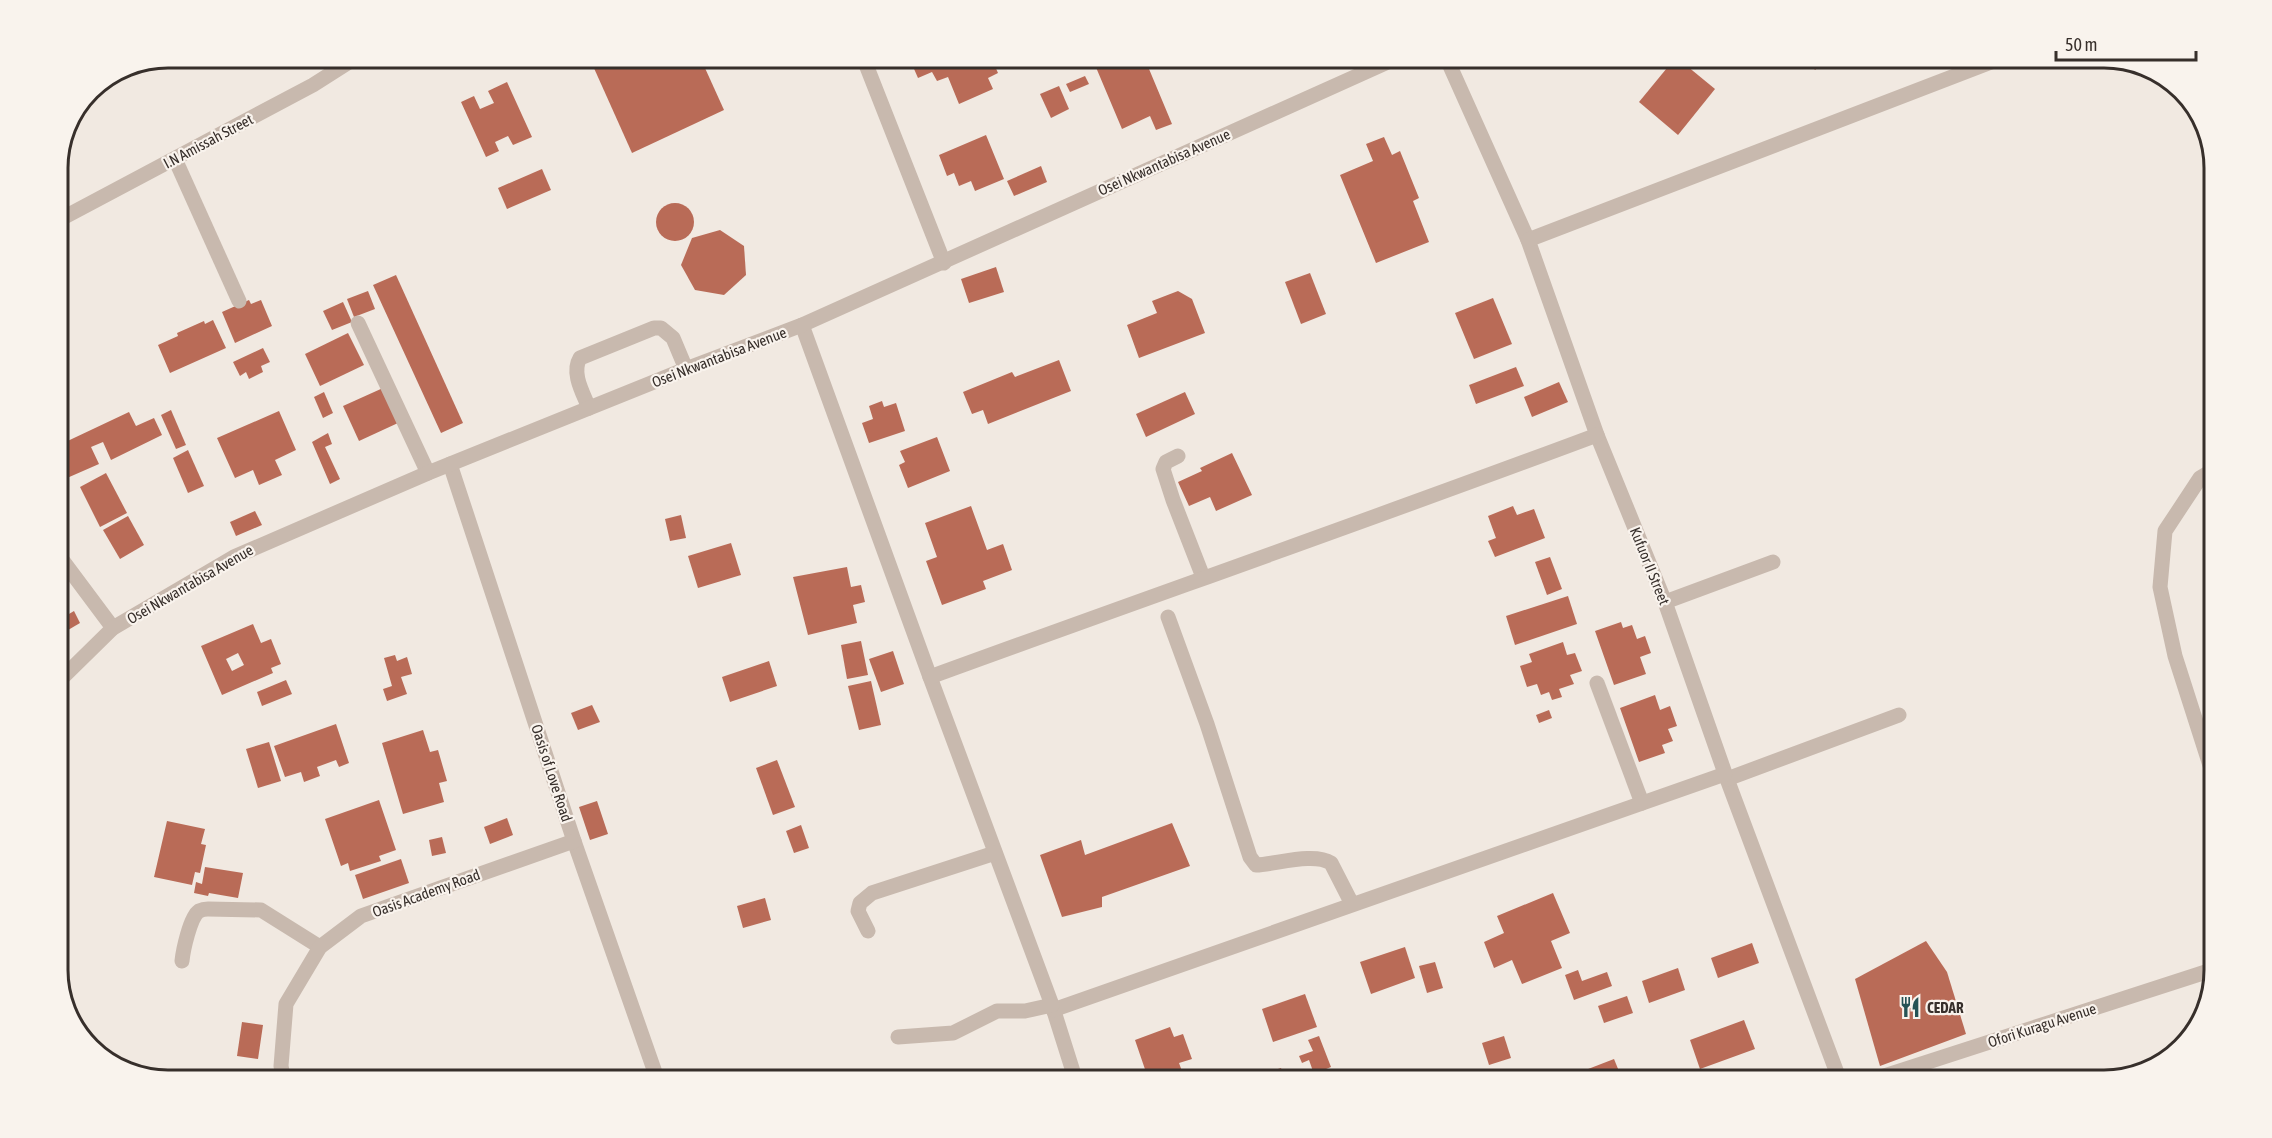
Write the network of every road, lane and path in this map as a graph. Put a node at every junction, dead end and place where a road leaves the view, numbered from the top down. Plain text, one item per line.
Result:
1 (340, 68) edge
2 (871, 68) edge
3 (1374, 68) edge
4 (1451, 68) edge
5 (1975, 68) edge
6 (175, 159) junction
7 (68, 215) edge
8 (1528, 240) junction
9 (944, 263) junction
10 (239, 301) dead end
11 (358, 323) dead end
12 (802, 325) junction
13 (686, 369) junction
14 (589, 408) junction
15 (1597, 435) junction
16 (1178, 456) dead end
17 (450, 464) junction
18 (428, 473) junction
19 (2204, 476) edge
20 (1773, 562) dead end
21 (68, 568) edge
22 (1203, 577) junction
23 (1665, 602) junction
24 (1168, 617) dead end
25 (113, 628) junction
26 (68, 672) edge
27 (930, 678) junction
28 (1597, 683) dead end
29 (1899, 715) dead end
30 (2204, 747) edge
31 (1726, 776) junction
32 (1642, 803) junction
33 (574, 841) junction
34 (995, 853) junction
35 (1352, 904) junction
36 (868, 931) dead end
37 (320, 947) junction
38 (182, 961) dead end
39 (2204, 973) edge
40 (1052, 1008) junction
41 (898, 1037) dead end
42 (282, 1070) edge
43 (654, 1070) edge
44 (1072, 1070) edge
45 (1836, 1070) edge
46 (1903, 1070) edge

1 - 6 street, I.N Amissah Street
2 - 9 street
3 - 9 street, Osei Nkwantabisa Avenue
4 - 8 street, Kufuor II Street
5 - 8 street
6 - 7 street, I.N Amissah Street
6 - 10 street
8 - 15 street, Kufuor II Street
9 - 12 street, Osei Nkwantabisa Avenue
11 - 18 street
12 - 13 street, Osei Nkwantabisa Avenue
12 - 27 street
13 - 14 street, Osei Nkwantabisa Avenue
13 - 14 street
14 - 17 street, Osei Nkwantabisa Avenue
15 - 22 street
15 - 23 street, Kufuor II Street
16 - 22 street
17 - 18 street, Osei Nkwantabisa Avenue
17 - 33 street, Oasis of Love Road
18 - 25 street, Osei Nkwantabisa Avenue
19 - 30 street
20 - 23 street
21 - 25 street
22 - 27 street
23 - 31 street, Kufuor II Street
24 - 35 street
25 - 26 street, Osei Nkwantabisa Avenue
27 - 34 street
28 - 32 street
29 - 31 street
31 - 32 street
31 - 45 street, Kufuor II Street
32 - 35 street
33 - 37 street, Oasis Academy Road
33 - 43 street, Oasis of Love Road
34 - 36 street
34 - 40 street
35 - 40 street
37 - 38 street
37 - 42 street, Oasis Academy Road
39 - 46 street, Ofori Kuragu Avenue
40 - 41 street
40 - 44 street

